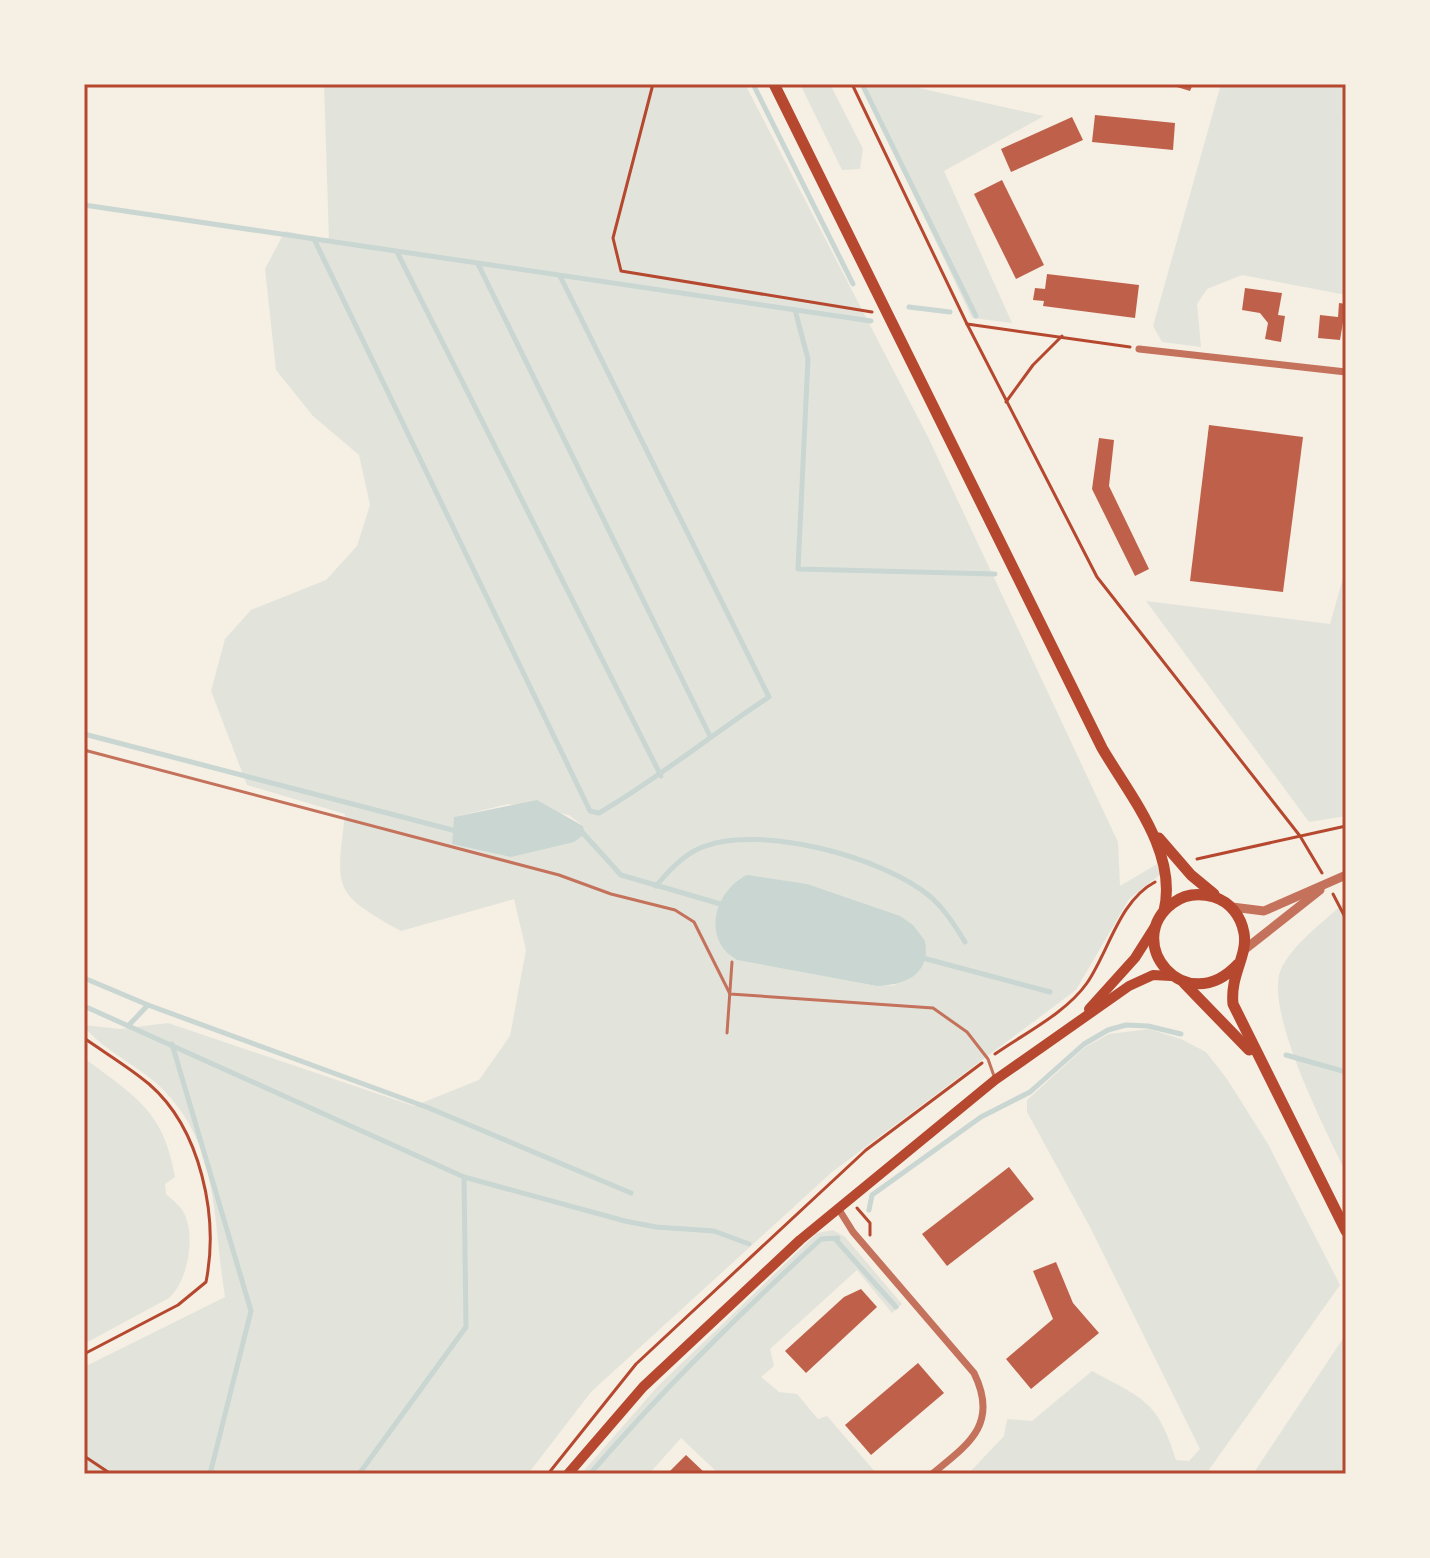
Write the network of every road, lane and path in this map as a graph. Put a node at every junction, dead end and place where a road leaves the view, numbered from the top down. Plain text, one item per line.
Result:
1 (653, 84) edge
2 (774, 84) edge
3 (852, 84) edge
4 (888, 315) junction
5 (967, 324) junction
6 (1062, 336) junction
7 (1139, 349) joint
8 (1346, 372) edge
9 (1006, 402) junction
10 (84, 750) edge
11 (1145, 822) junction
12 (1346, 826) edge
13 (1300, 836) junction
14 (1184, 866) junction
15 (1168, 875) junction
16 (1346, 875) edge
17 (1328, 883) junction
18 (1219, 898) junction
19 (1232, 907) junction
20 (1164, 911) junction
21 (1346, 919) edge
22 (1157, 923) junction
23 (1244, 950) junction
24 (732, 962) dead end
25 (1238, 964) junction
26 (1171, 976) junction
27 (1184, 983) junction
28 (730, 994) junction
29 (1078, 1021) junction
30 (727, 1033) dead end
31 (84, 1038) edge
32 (988, 1059) junction
33 (1265, 1069) junction
34 (995, 1080) junction
35 (838, 1208) junction
36 (1346, 1231) edge
37 (84, 1354) edge
38 (84, 1456) edge
39 (111, 1474) edge
40 (548, 1474) edge
41 (568, 1474) edge
42 (932, 1474) edge

1 - 4 path
2 - 4 main road
3 - 5 path
4 - 11 main road
5 - 6 path
5 - 9 path
6 - 7 path
6 - 9 path
7 - 8 street
9 - 13 path
10 - 28 lane
11 - 14 main road
11 - 15 main road
12 - 13 path
13 - 14 path
13 - 17 path
14 - 18 main road
15 - 20 main road
15 - 32 path
16 - 17 street
17 - 19 street
17 - 21 path
17 - 23 street
18 - 19 main road
18 - 20 main road
19 - 23 main road
20 - 22 main road
22 - 26 main road
22 - 29 main road
23 - 25 main road
24 - 28 lane
25 - 27 main road
25 - 33 main road
26 - 27 main road
26 - 29 main road
27 - 33 main road
28 - 30 lane
28 - 32 lane
29 - 34 main road
31 - 37 path
32 - 34 lane
32 - 40 path
33 - 36 main road
34 - 35 main road
35 - 41 main road
35 - 42 street
38 - 39 path

